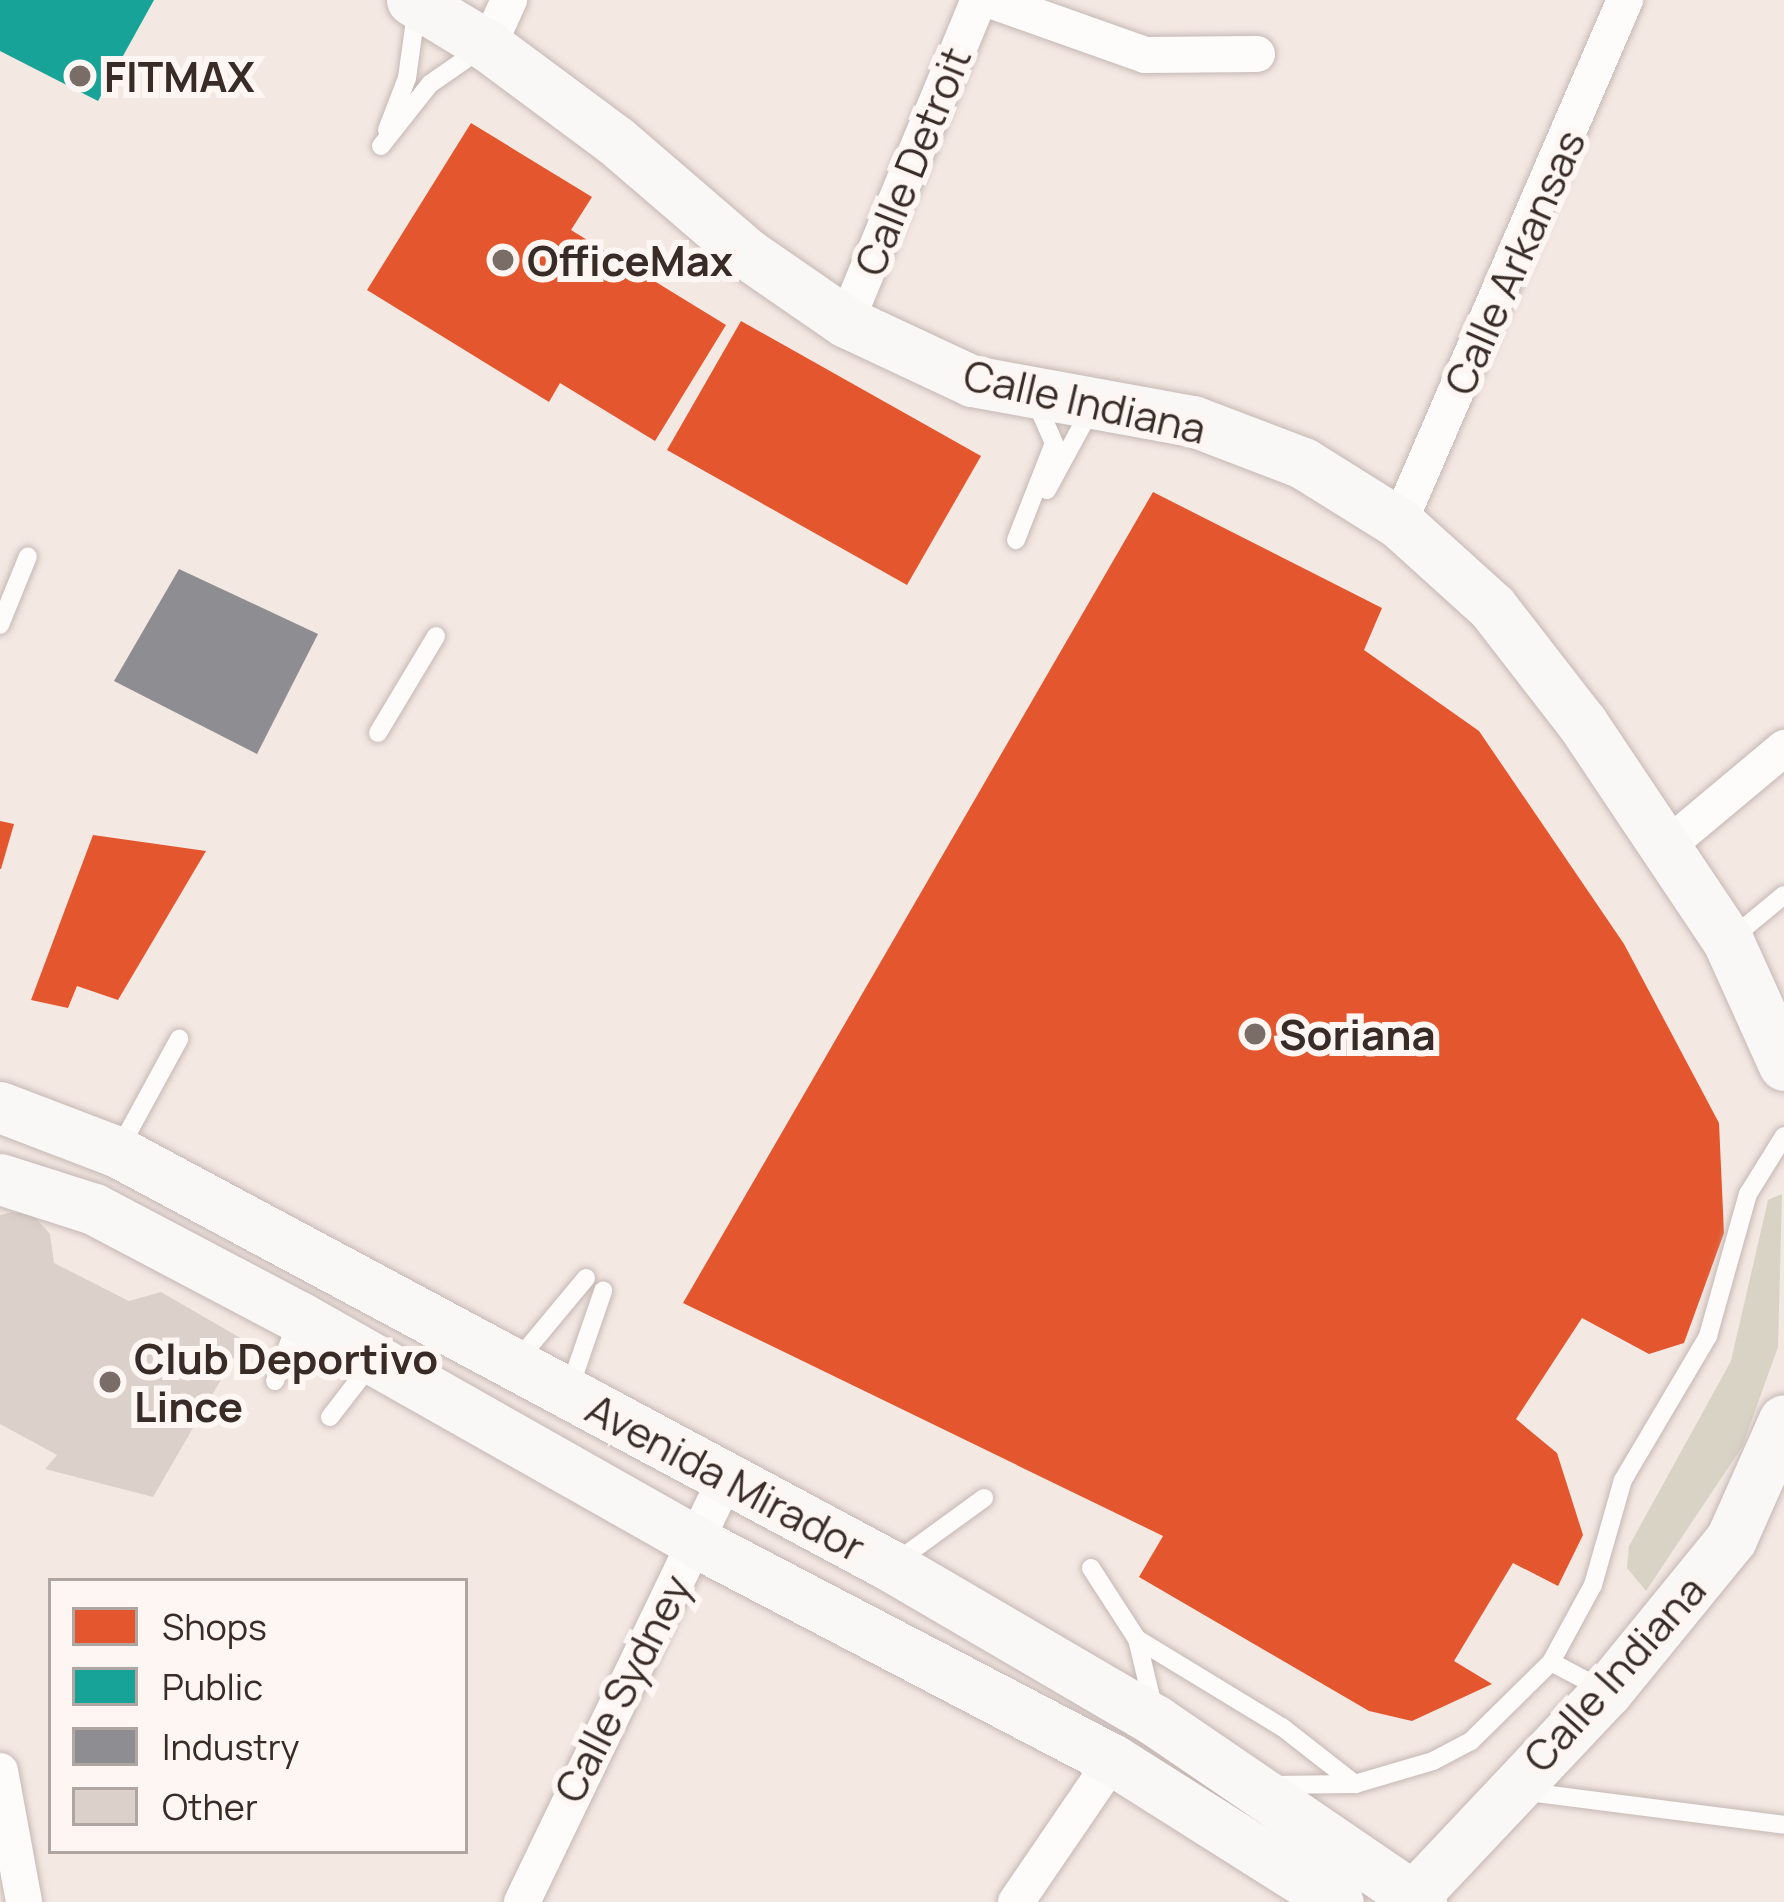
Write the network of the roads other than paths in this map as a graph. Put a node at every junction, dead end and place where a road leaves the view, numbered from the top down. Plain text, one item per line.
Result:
1 (509, 0) edge
2 (979, 0) edge
3 (990, 0) edge
4 (1625, 0) edge
5 (415, 2) edge
6 (488, 46) junction
7 (1258, 54) dead end
8 (846, 322) junction
9 (1032, 395) junction
10 (1093, 406) junction
11 (1399, 523) junction
12 (28, 556) dead end
13 (0, 625) edge
14 (436, 636) dead end
15 (378, 733) dead end
16 (1784, 748) edge
17 (1667, 846) junction
18 (1784, 895) edge
19 (1729, 941) junction
20 (179, 1039) dead end
21 (1784, 1065) edge
22 (0, 1107) edge
23 (1784, 1136) edge
24 (118, 1152) junction
25 (0, 1179) edge
26 (586, 1278) dead end
27 (603, 1292) dead end
28 (299, 1317) junction
29 (377, 1360) junction
30 (517, 1360) junction
31 (275, 1381) dead end
32 (568, 1391) junction
33 (330, 1417) dead end
34 (1784, 1420) edge
35 (727, 1476) junction
36 (984, 1498) dead end
37 (696, 1542) junction
38 (891, 1566) junction
39 (1090, 1568) dead end
40 (1137, 1639) junction
41 (1551, 1662) junction
42 (1606, 1691) junction
43 (1156, 1721) junction
44 (1113, 1760) junction
45 (0, 1771) edge
46 (1355, 1784) junction
47 (1250, 1785) junction
48 (1510, 1790) junction
49 (1784, 1825) edge
50 (1414, 1900) edge
51 (24, 1902) edge
52 (522, 1902) edge
53 (1016, 1902) edge
54 (1338, 1902) edge

1 - 6 street
2 - 8 street, Calle Detroit
3 - 7 street
4 - 11 street, Calle Arkansas
5 - 6 main road, Calle Indiana
5 - 6 lane
6 - 8 main road, Calle Indiana
8 - 9 main road, Calle Indiana
9 - 10 main road, Calle Indiana
9 - 10 lane
10 - 11 main road, Calle Indiana
11 - 17 main road, Calle Indiana
12 - 13 lane
14 - 15 lane
16 - 17 street
17 - 19 main road, Calle Indiana
18 - 19 lane
19 - 21 main road, Calle Indiana
20 - 24 lane
22 - 24 main road, Avenida Mirador
23 - 41 lane
24 - 30 main road, Avenida Mirador
25 - 28 main road, Avenida Mirador
26 - 30 lane
27 - 32 lane
28 - 29 main road, Avenida Mirador
28 - 31 lane
29 - 33 lane
29 - 37 main road, Avenida Mirador
30 - 32 main road, Avenida Mirador
32 - 35 main road, Avenida Mirador
34 - 42 main road, Calle Indiana
35 - 37 street, Calle Sydney
35 - 38 main road, Avenida Mirador
36 - 38 lane
37 - 44 main road, Avenida Mirador
37 - 52 street, Calle Sydney
38 - 43 main road, Avenida Mirador
39 - 40 lane
40 - 43 lane
40 - 46 lane
41 - 42 lane
41 - 46 lane
42 - 48 main road, Calle Indiana
43 - 47 main road, Avenida Mirador
44 - 53 street
44 - 54 main road, Avenida Mirador
45 - 51 street
46 - 47 lane
47 - 50 main road, Avenida Mirador
48 - 49 lane
48 - 50 main road, Calle Indiana

